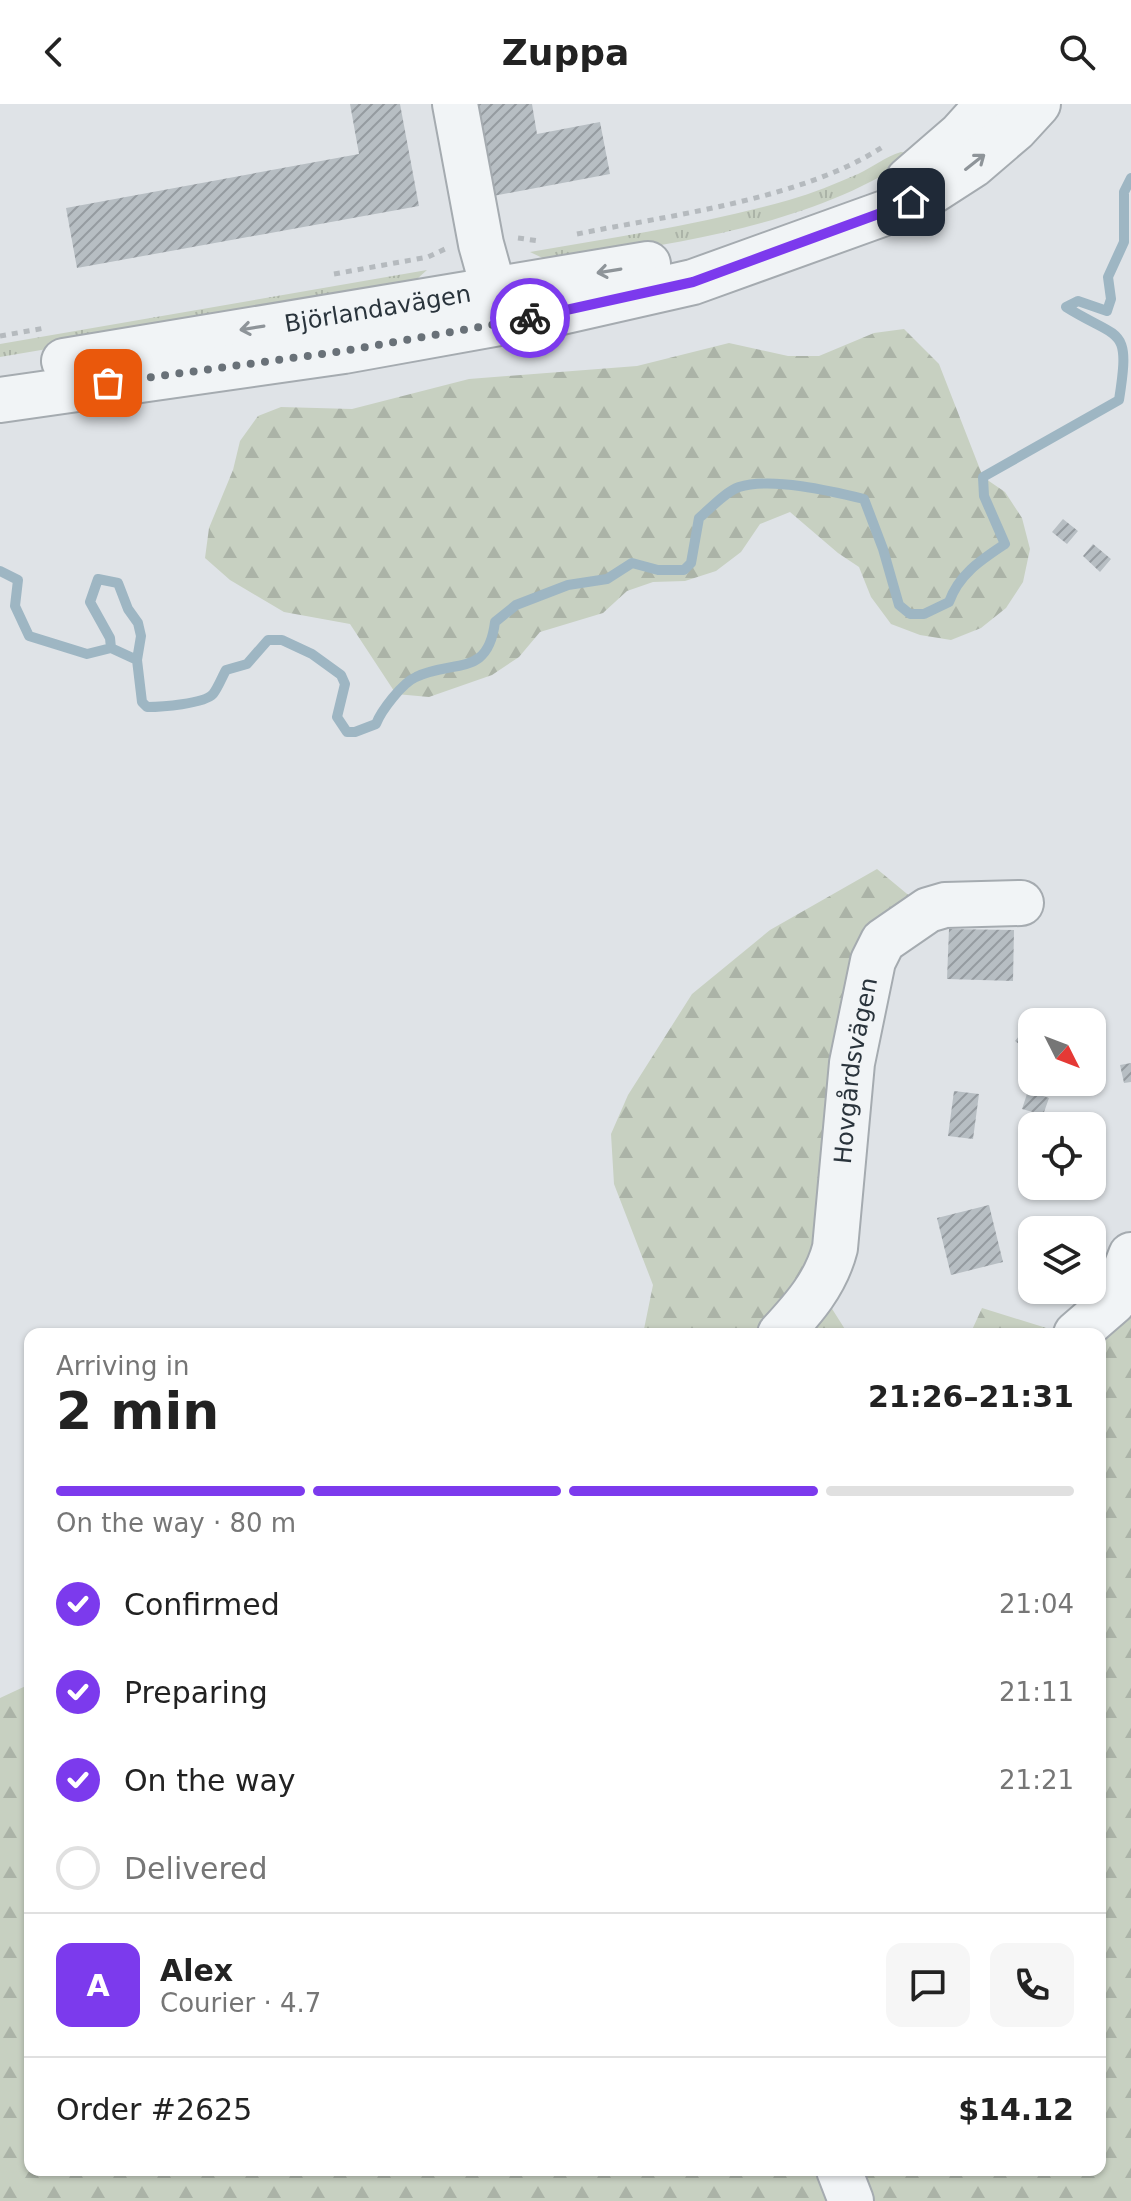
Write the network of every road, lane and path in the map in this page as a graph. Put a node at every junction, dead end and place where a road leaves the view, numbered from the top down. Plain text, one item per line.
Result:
1 (455, 104) edge
2 (988, 104) edge
3 (1038, 104) edge
4 (853, 223) junction
5 (498, 306) junction
6 (0, 371) edge
7 (0, 400) edge
8 (1021, 903) dead end
9 (1131, 1255) edge
10 (785, 1328) edge
11 (1083, 1328) edge
12 (841, 2176) edge
13 (851, 2201) edge

1 - 5 street
2 - 4 street, Björlandavägen
4 -> 3 street, Björlandavägen
4 - 5 street, Björlandavägen
5 -> 6 street, Björlandavägen
5 - 7 street, Björlandavägen
8 - 10 street, Hovgårdsvägen
9 - 11 street
12 - 13 street

